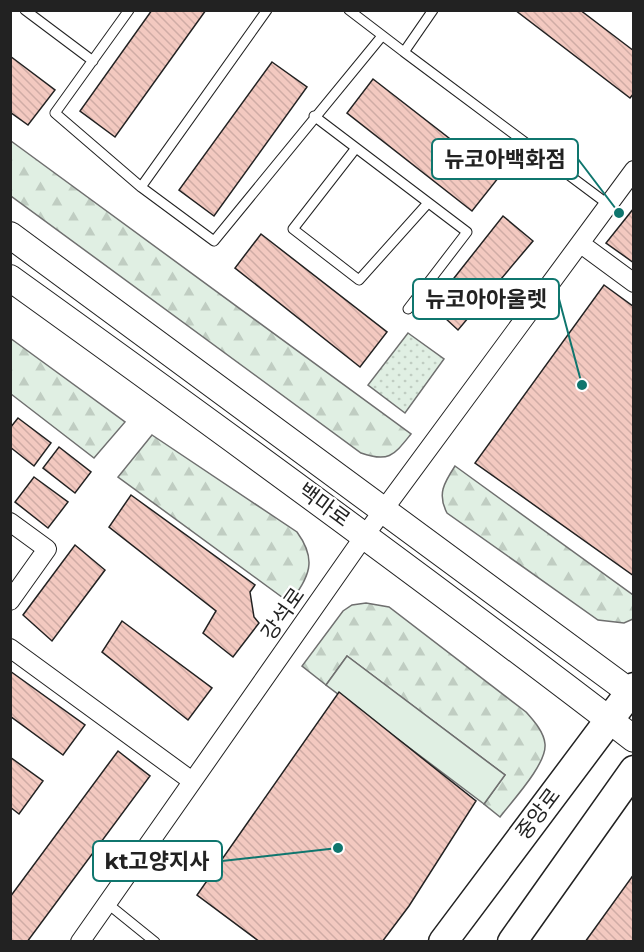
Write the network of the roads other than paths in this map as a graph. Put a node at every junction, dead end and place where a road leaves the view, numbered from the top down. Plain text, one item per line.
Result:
1 (25, 10) edge
2 (129, 10) edge
3 (267, 10) edge
4 (349, 10) edge
5 (433, 10) edge
6 (382, 36) junction
7 (404, 52) junction
8 (93, 61) junction
9 (314, 116) junction
10 (356, 148) junction
11 (633, 170) edge
12 (141, 187) junction
13 (428, 203) junction
14 (609, 205) junction
15 (10, 235) edge
16 (581, 244) junction
17 (10, 278) edge
18 (633, 282) edge
19 (408, 309) dead end
20 (384, 511) junction
21 (10, 522) edge
22 (366, 536) junction
23 (10, 601) edge
24 (10, 648) edge
25 (632, 691) edge
26 (610, 721) junction
27 (633, 739) edge
28 (633, 770) edge
29 (192, 781) junction
30 (108, 904) junction
31 (80, 942) edge
32 (155, 942) edge
33 (443, 942) edge
34 (512, 942) edge

1 - 8 lane
2 - 8 lane
3 - 12 lane
4 - 6 lane
5 - 7 lane
6 - 7 lane
6 - 9 lane
7 - 14 lane
8 - 12 lane
9 - 10 lane
9 - 12 lane
10 - 13 lane
10 - 13 lane
11 - 14 street, 강석로
13 - 19 lane
14 - 16 street, 강석로
15 - 20 main road, 백마로
16 - 18 street
16 - 20 street, 강석로
17 - 22 main road, 백마로
20 - 22 street, 강석로
20 - 25 main road, 백마로
21 - 23 street
22 - 26 main road, 백마로
22 - 29 street, 강석로
24 - 29 street
25 - 26 main road, 중앙로
26 - 27 main road, 백마로
26 - 33 main road, 중앙로
28 - 34 main road
29 - 30 street, 강석로
30 - 31 street, 강석로
30 - 32 lane

